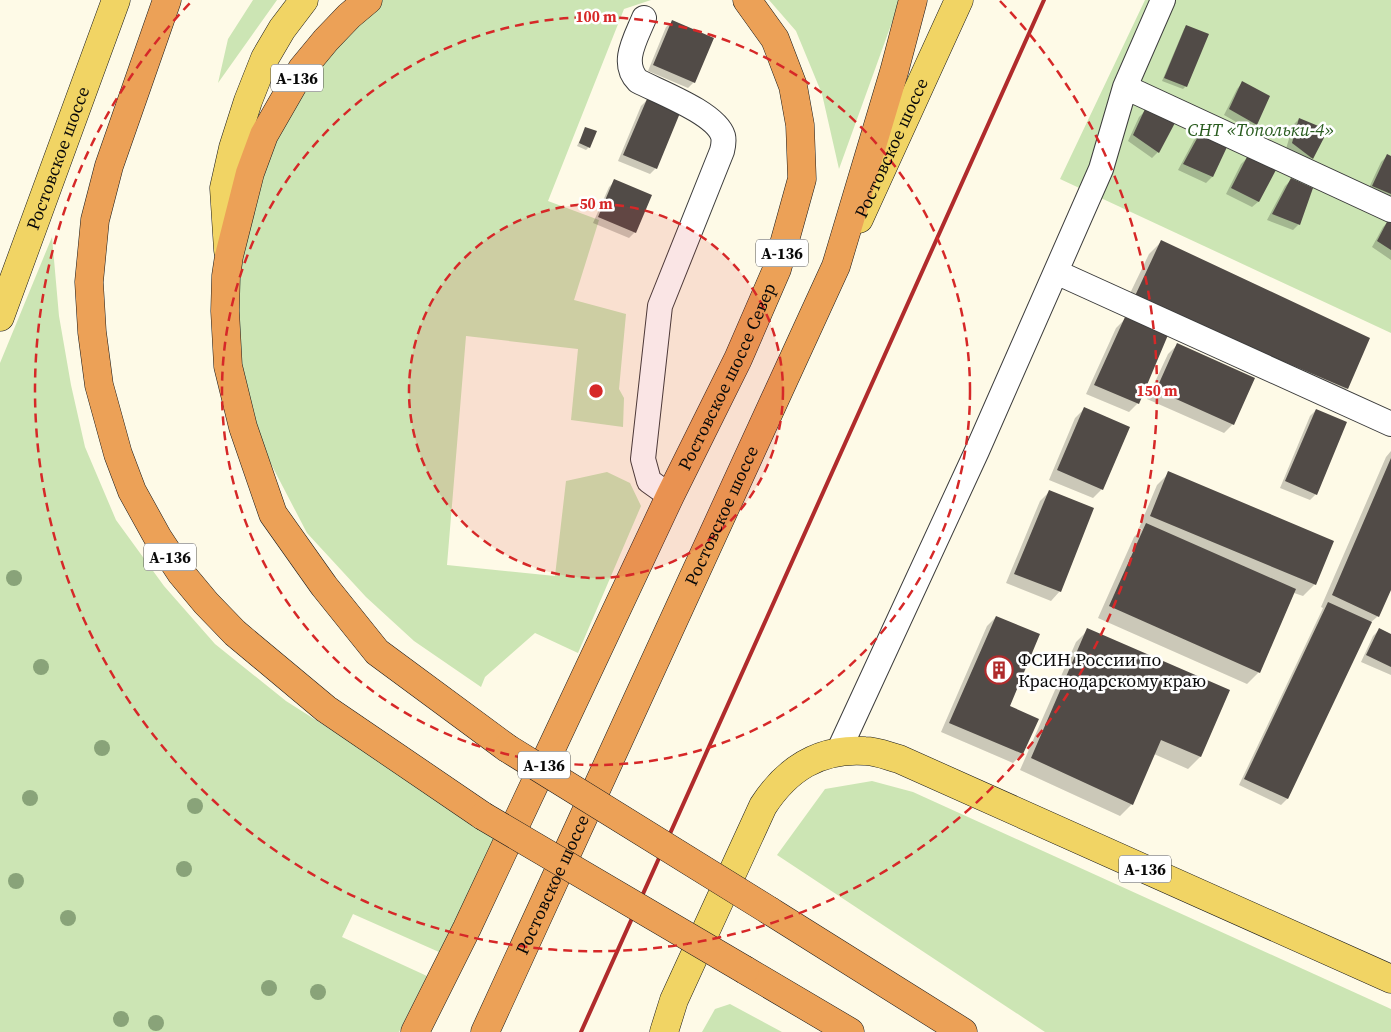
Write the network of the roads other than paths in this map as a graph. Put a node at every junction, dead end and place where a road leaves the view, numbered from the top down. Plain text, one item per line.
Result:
1 (116, 0) edge
2 (167, 0) edge
3 (304, 0) edge
4 (368, 0) edge
5 (747, 0) edge
6 (913, 0) edge
7 (959, 0) edge
8 (1163, 0) edge
9 (644, 18) dead end
10 (1125, 87) junction
11 (1391, 210) edge
12 (229, 256) junction
13 (836, 266) junction
14 (1056, 272) junction
15 (0, 317) edge
16 (1391, 424) edge
17 (670, 496) junction
18 (838, 752) junction
19 (1391, 979) edge
20 (414, 1032) edge
21 (485, 1032) edge
22 (664, 1032) edge
23 (850, 1032) edge
24 (963, 1032) edge

1 - 15 main road, Ростовское шоссе
2 - 23 highway, А-136, bridge
3 - 12 main road, А-136
4 - 12 highway, А-136
5 - 17 highway, Ростовское шоссе Север / А-136
6 - 13 highway, А-136
7 - 13 main road, Ростовское шоссе / А-136
8 - 10 street
9 - 17 street
10 - 11 street
10 - 14 street
12 - 24 highway, А-136, bridge
13 - 21 highway, Ростовское шоссе / А-136
14 - 16 street
14 - 18 street
17 - 20 highway, А-136
18 - 19 main road, А-136
18 - 22 main road, А-136

